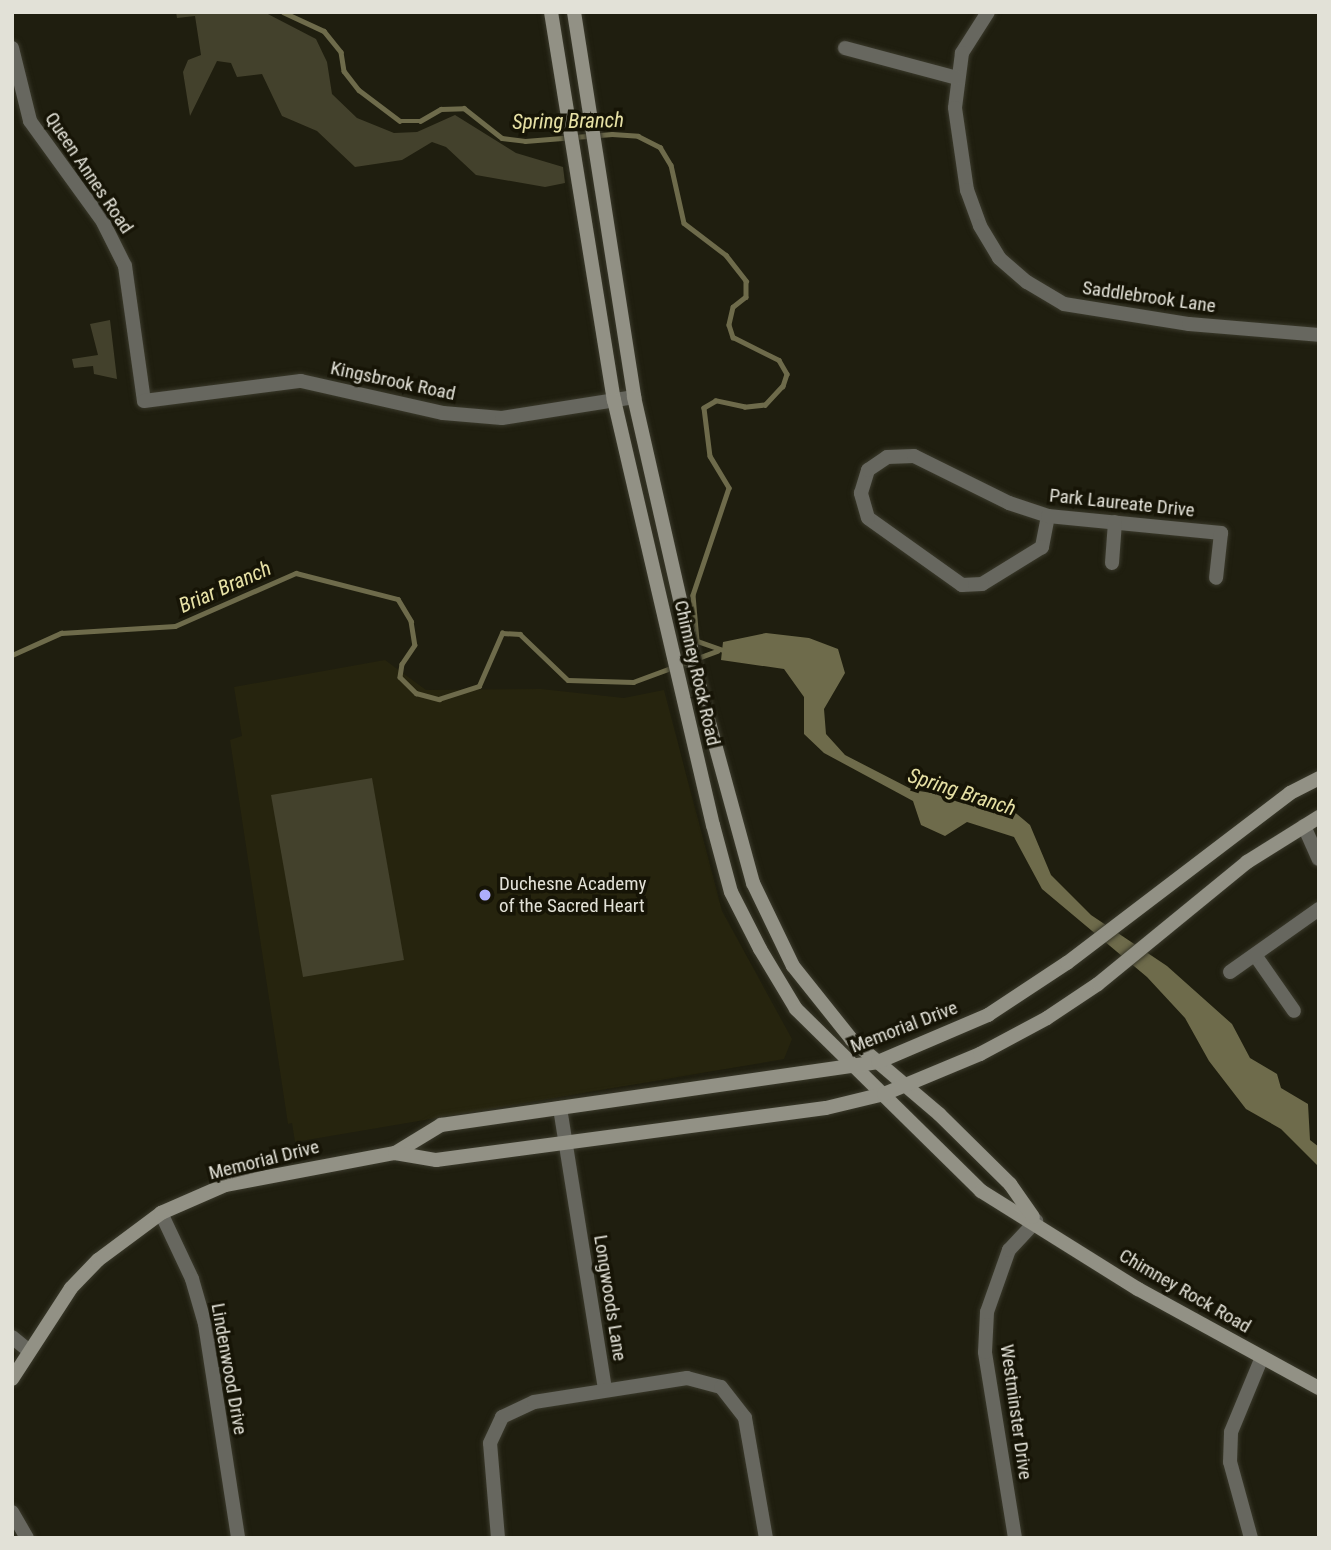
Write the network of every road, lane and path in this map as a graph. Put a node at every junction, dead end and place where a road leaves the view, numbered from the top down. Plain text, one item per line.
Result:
1 (551, 12) edge
2 (573, 12) edge
3 (988, 12) edge
4 (12, 48) edge
5 (845, 48) dead end
6 (957, 78) junction
7 (1319, 335) edge
8 (634, 397) junction
9 (614, 400) junction
10 (144, 401) joint
11 (1048, 516) junction
12 (1115, 522) junction
13 (1112, 563) dead end
14 (1216, 578) dead end
15 (1319, 778) edge
16 (1319, 817) edge
17 (734, 820) junction
18 (713, 825) junction
19 (1304, 826) junction
20 (1319, 859) edge
21 (1319, 909) edge
22 (1255, 955) junction
23 (1230, 972) dead end
24 (1294, 1011) dead end
25 (878, 1062) junction
26 (856, 1067) junction
27 (905, 1085) junction
28 (884, 1094) junction
29 (560, 1108) junction
30 (568, 1142) junction
31 (395, 1153) junction
32 (161, 1213) junction
33 (1036, 1221) junction
34 (12, 1337) edge
35 (27, 1350) junction
36 (1262, 1357) junction
37 (12, 1380) edge
38 (1319, 1388) edge
39 (605, 1390) junction
40 (12, 1512) edge
41 (27, 1538) edge
42 (238, 1538) edge
43 (498, 1538) edge
44 (766, 1538) edge
45 (1014, 1538) edge
46 (1251, 1538) edge

1 - 9 main road, Chimney Rock Road
2 - 8 main road, Chimney Rock Road
3 - 6 street, Saddlebrook Lane
4 - 10 street, Queen Annes Road
5 - 6 street
6 - 7 street, Saddlebrook Lane
8 - 9 street, Kingsbrook Road
8 - 17 main road, Chimney Rock Road
9 - 10 street, Kingsbrook Road
9 - 18 main road, Chimney Rock Road
11 - 11 street, Park Laureate Drive
11 - 12 street, Park Laureate Drive
12 - 13 street
12 - 14 street, Park Laureate Drive
15 - 25 main road, Memorial Drive
16 - 19 main road, Memorial Drive
17 - 18 main road
17 - 25 main road, Chimney Rock Road
18 - 26 main road, Chimney Rock Road
19 - 20 street
19 - 27 main road, Memorial Drive
21 - 22 street
22 - 23 street
22 - 24 street
25 - 26 main road, Memorial Drive
25 - 27 main road, Chimney Rock Road
26 - 28 main road, Chimney Rock Road
26 - 29 main road, Memorial Drive
27 - 28 main road, Memorial Drive
27 - 33 main road, Chimney Rock Road
28 - 30 main road, Memorial Drive
28 - 33 main road, Chimney Rock Road
29 - 30 street, Longwoods Lane
29 - 31 main road, Memorial Drive
30 - 31 main road, Memorial Drive
30 - 39 street, Longwoods Lane
31 - 32 main road, Memorial Drive
32 - 35 main road, Memorial Drive
32 - 42 street, Lindenwood Drive
33 - 36 main road, Chimney Rock Road
33 - 45 street, Westminster Drive
34 - 35 street
35 - 37 main road, Memorial Drive
36 - 38 main road, Chimney Rock Road
36 - 46 street
39 - 43 street, Longwoods Lane
39 - 44 street
40 - 41 street

